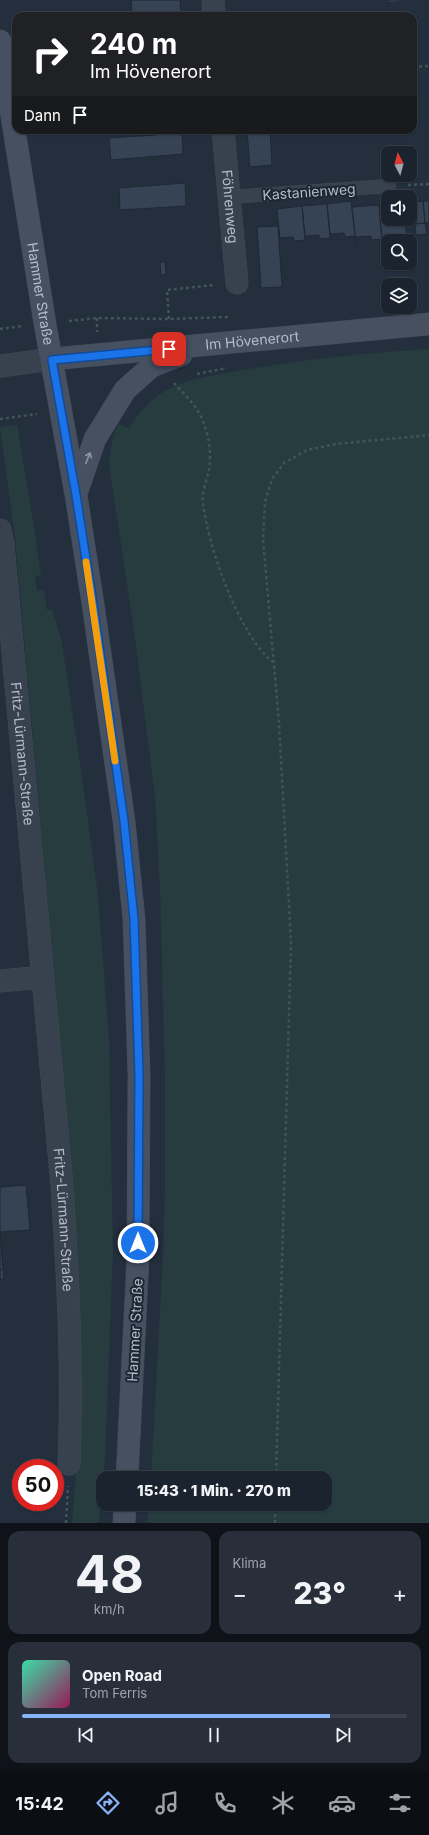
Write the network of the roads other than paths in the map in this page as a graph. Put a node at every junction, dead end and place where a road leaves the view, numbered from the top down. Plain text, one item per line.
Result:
1 (213, 0) edge
2 (214, 12) edge
3 (0, 41) edge
4 (12, 116) edge
5 (15, 134) edge
6 (223, 134) edge
7 (389, 186) dead end
8 (229, 197) junction
9 (236, 283) road end
10 (429, 324) edge
11 (212, 345) junction
12 (52, 360) junction
13 (0, 366) edge
14 (76, 495) junction
15 (0, 530) edge
16 (42, 977) junction
17 (0, 981) edge
18 (69, 1464) road end
19 (127, 1471) edge
20 (125, 1511) edge
21 (124, 1523) edge

1 - 2 street
3 - 4 main road, Hammer Straße
5 - 12 main road, Hammer Straße
6 - 8 street, Föhrenweg
7 - 8 lane, Kastanienweg
8 - 9 street, Föhrenweg
10 - 11 main road, Im Hövenerort
11 - 12 main road, Im Hövenerort
14 -> 11 main road
12 - 13 street
12 - 14 main road, Hammer Straße
14 - 19 main road, Hammer Straße
15 - 16 street, Fritz-Lürmann-Straße
16 - 17 street
16 - 18 street, Fritz-Lürmann-Straße
20 - 21 main road

